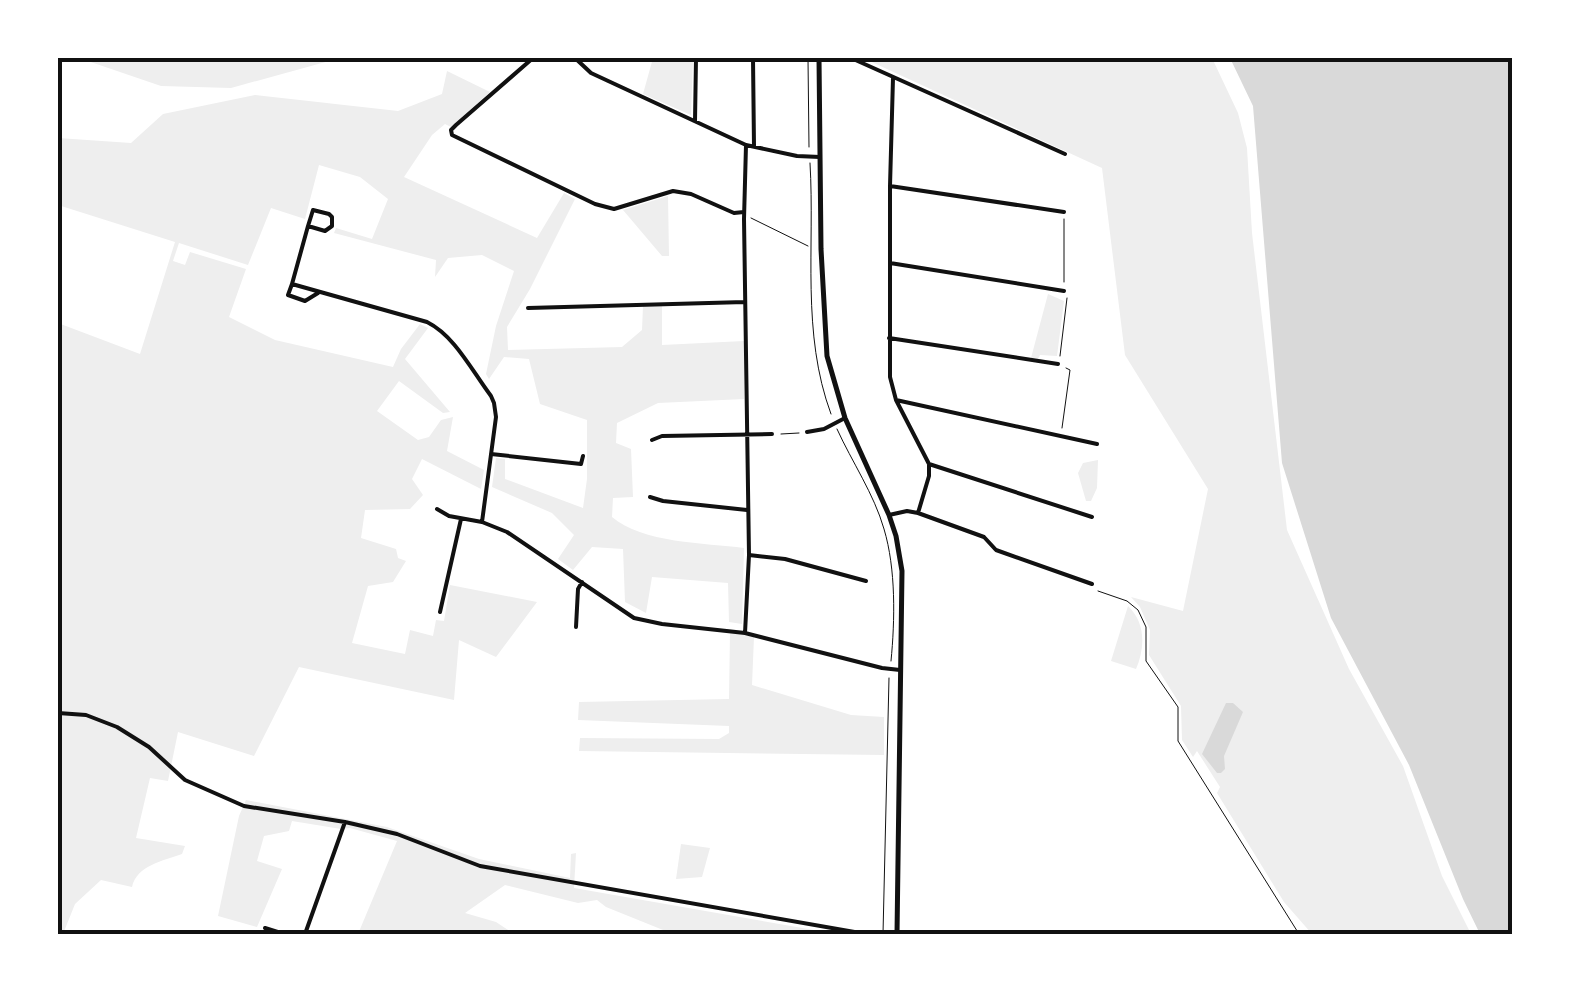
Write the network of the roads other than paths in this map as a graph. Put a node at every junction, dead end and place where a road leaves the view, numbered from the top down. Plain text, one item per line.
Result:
1 (533, 58) edge
2 (575, 58) edge
3 (696, 58) edge
4 (753, 58) edge
5 (819, 58) edge
6 (851, 58) edge
7 (892, 78) junction
8 (695, 121) junction
9 (746, 145) junction
10 (754, 147) junction
11 (1065, 154) dead end
12 (820, 157) junction
13 (890, 186) junction
14 (1064, 212) road end
15 (744, 216) junction
16 (308, 226) junction
17 (890, 263) junction
18 (292, 284) junction
19 (1064, 291) road end
20 (320, 292) junction
21 (745, 302) junction
22 (528, 308) dead end
23 (889, 338) junction
24 (1058, 364) road end
25 (896, 400) junction
26 (845, 418) junction
27 (807, 432) road end
28 (772, 434) road end
29 (746, 436) junction
30 (652, 440) dead end
31 (1097, 444) dead end
32 (491, 454) junction
33 (583, 456) dead end
34 (928, 464) junction
35 (650, 497) dead end
36 (437, 508) dead end
37 (747, 510) junction
38 (918, 512) junction
39 (889, 515) junction
40 (1092, 516) dead end
41 (461, 519) junction
42 (482, 522) junction
43 (749, 555) junction
44 (866, 581) dead end
45 (582, 582) junction
46 (1092, 584) road end
47 (440, 612) dead end
48 (576, 627) dead end
49 (745, 633) junction
50 (902, 670) junction
51 (58, 713) edge
52 (345, 822) junction
53 (265, 928) dead end
54 (284, 934) edge
55 (305, 934) edge
56 (866, 934) edge
57 (897, 934) edge

1 - 15 street
2 - 8 street
3 - 8 street
4 - 10 street
5 - 12 street
6 - 7 street
7 - 11 street
7 - 13 street
8 - 9 street
9 - 10 street
9 - 15 street
10 - 12 street
12 - 26 street
13 - 14 street
13 - 17 street
15 - 21 street
16 - 16 street
16 - 18 street
17 - 19 street
17 - 23 street
18 - 20 street
18 - 20 street
20 - 32 street
21 - 22 street
21 - 29 street
23 - 24 street
23 - 25 street
25 - 31 street
25 - 34 street
26 - 27 street
26 - 39 street
28 - 29 street
29 - 30 street
29 - 37 street
32 - 33 street
32 - 42 street
34 - 38 street
34 - 40 street
35 - 37 street
36 - 41 street
37 - 43 street
38 - 39 street
38 - 46 street
39 - 50 street
41 - 42 street
41 - 47 street
42 - 45 street
43 - 44 street
43 - 49 street
45 - 48 street
45 - 49 street
49 - 50 street
50 - 57 street
51 - 52 street
52 - 55 street
52 - 56 street
53 - 54 street

